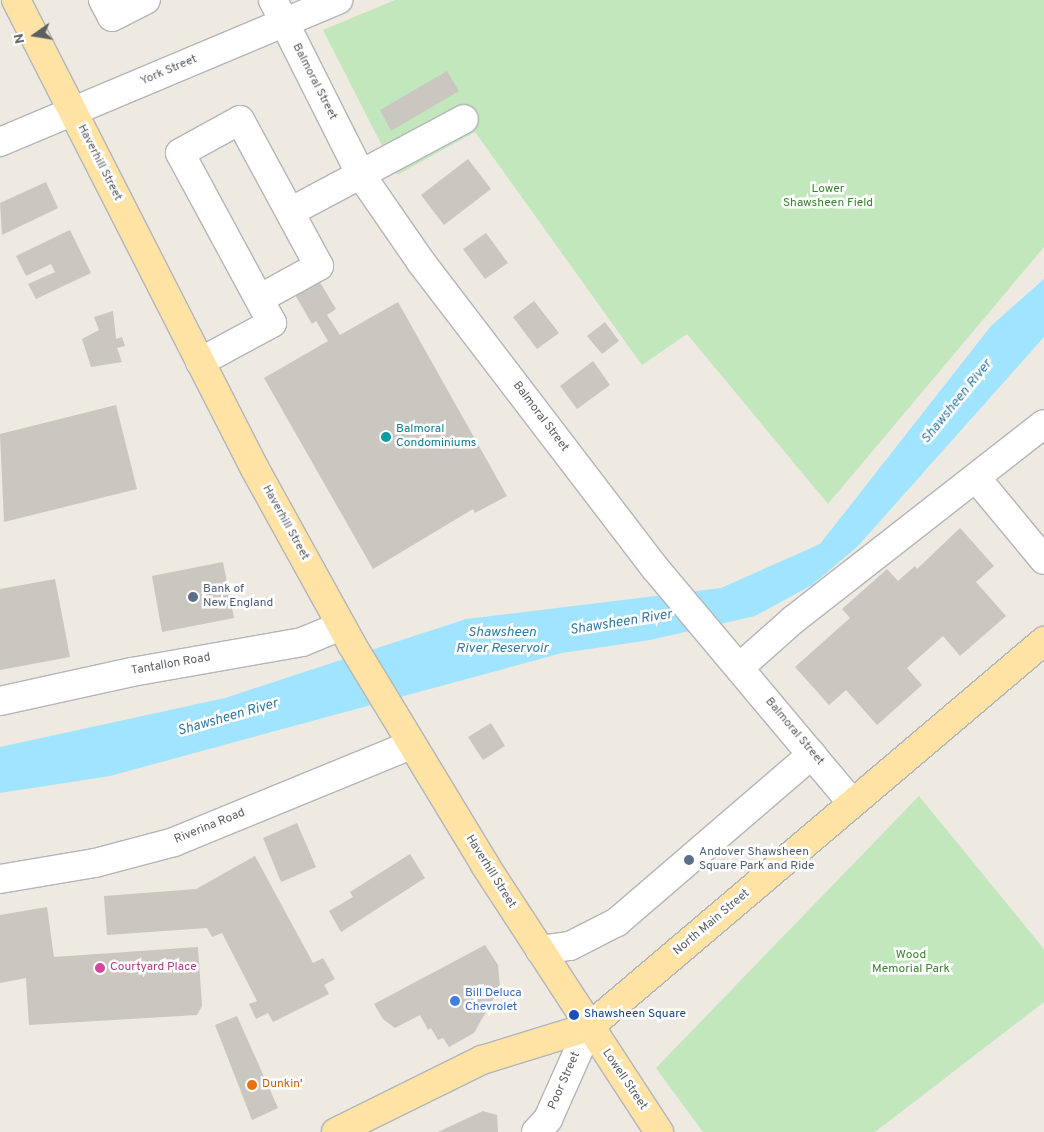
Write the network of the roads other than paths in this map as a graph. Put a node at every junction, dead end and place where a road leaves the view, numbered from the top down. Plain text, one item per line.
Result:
1 (16, 0) edge
2 (103, 0) edge
3 (146, 0) edge
4 (338, 0) edge
5 (279, 11) edge
6 (73, 112) junction
7 (464, 119) dead end
8 (0, 142) edge
9 (361, 175) junction
10 (290, 212) junction
11 (258, 299) junction
12 (200, 362) junction
13 (1044, 424) edge
14 (977, 479) junction
15 (1039, 546) edge
16 (347, 635) junction
17 (1044, 641) edge
18 (740, 667) junction
19 (0, 701) edge
20 (410, 745) junction
21 (812, 754) junction
22 (852, 803) junction
23 (0, 879) edge
24 (540, 950) junction
25 (589, 1027) junction
26 (336, 1132) edge
27 (536, 1132) edge
28 (659, 1132) edge

1 - 6 main road, Haverhill Street
2 - 3 street
4 - 5 street, York Street
5 - 6 street, York Street
5 - 9 street, Balmoral Street
6 - 8 street, York Street
6 - 12 main road, Haverhill Street
7 - 9 street
9 - 10 street
9 - 18 street, Balmoral Street
10 - 11 street
10 - 11 street
11 - 12 street
12 - 16 main road, Haverhill Street
13 - 14 street
14 - 15 street
14 - 18 street
16 - 19 street, Tantallon Road
16 - 20 main road, Haverhill Street
17 - 22 main road, North Main Street
18 - 21 street, Balmoral Street
20 - 23 street, Riverina Road
20 - 24 main road, Haverhill Street
21 - 22 street, Balmoral Street
21 - 24 street
22 - 25 main road, North Main Street
24 - 25 main road, Haverhill Street
25 - 26 main road, North Main Street
25 - 27 street, Poor Street
25 - 28 main road, Lowell Street

